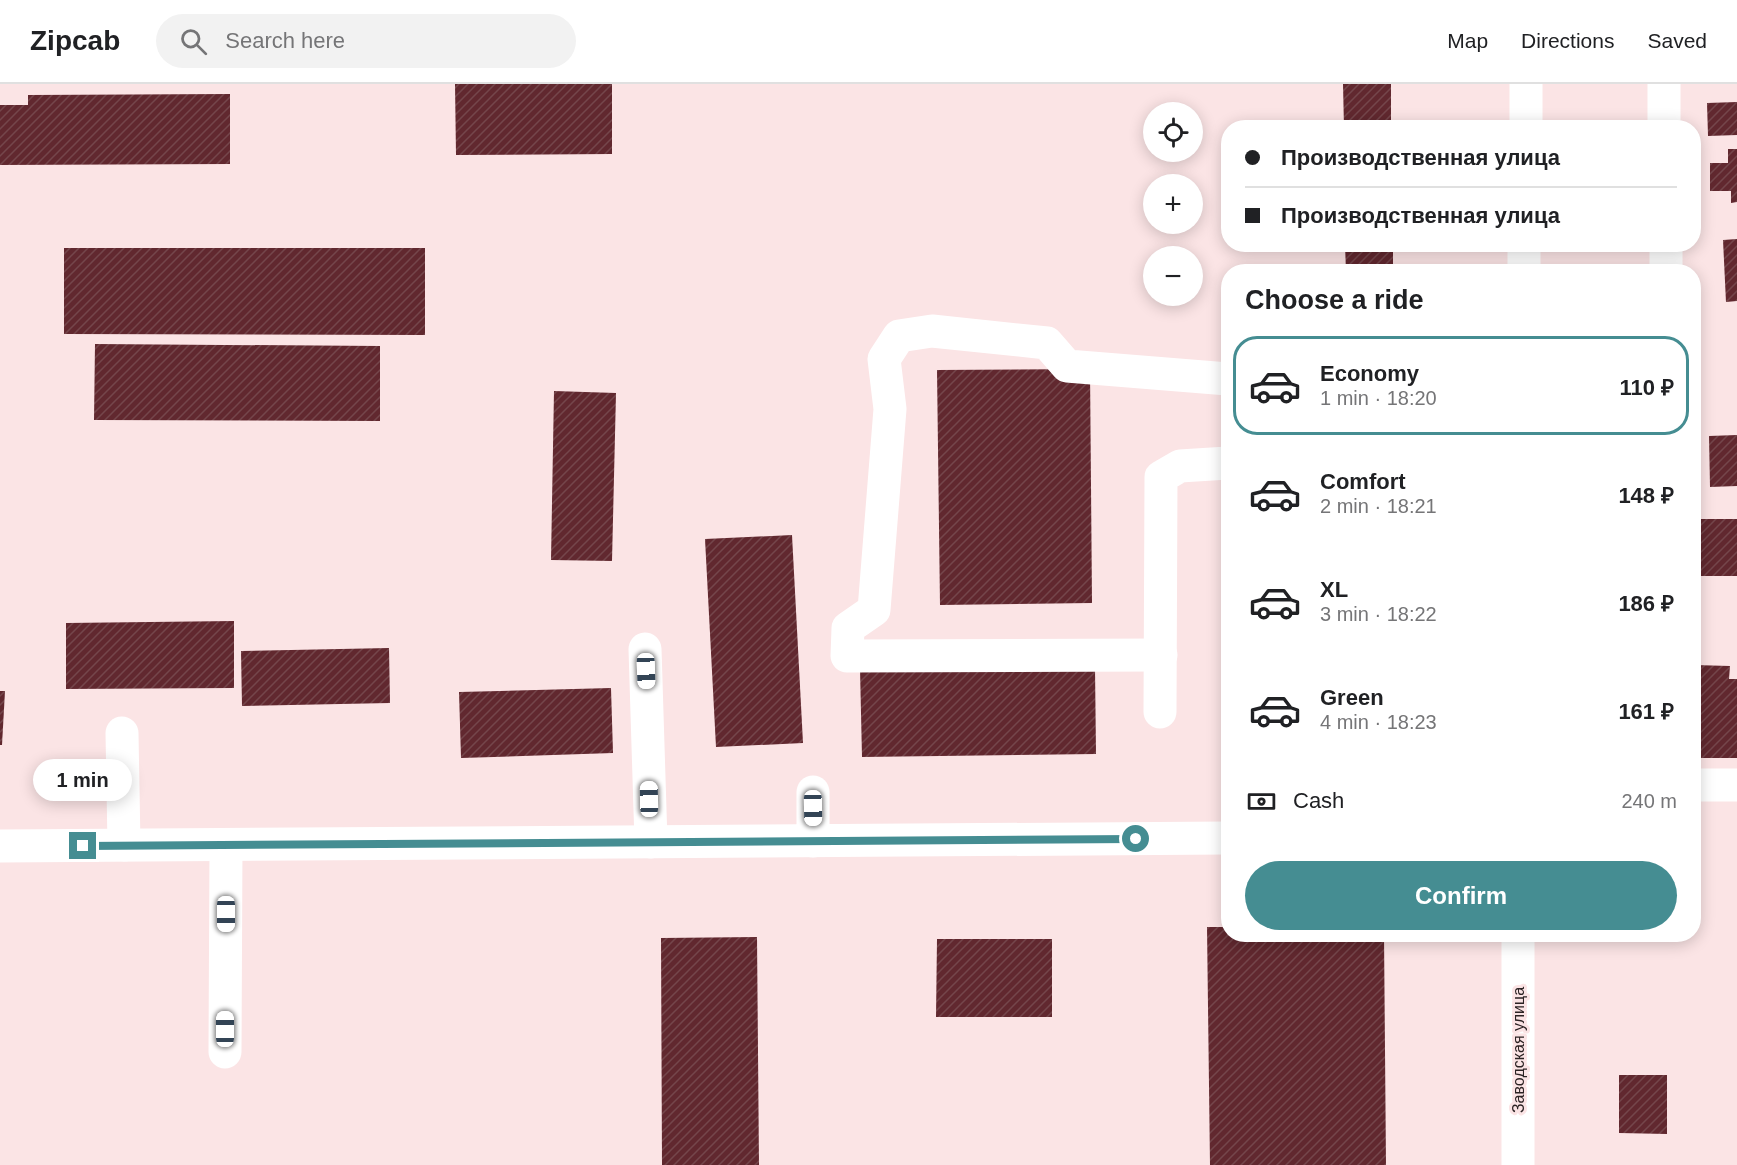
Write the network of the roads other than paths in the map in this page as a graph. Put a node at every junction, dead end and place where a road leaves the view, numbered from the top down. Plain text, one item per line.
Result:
1 (1526, 84) edge
2 (1664, 84) edge
3 (1526, 120) edge
4 (1664, 120) edge
5 (1221, 378) edge
6 (1221, 463) edge
7 (645, 649) dead end
8 (1161, 655) junction
9 (1160, 712) dead end
10 (122, 733) dead end
11 (1701, 785) edge
12 (1737, 785) edge
13 (813, 792) dead end
14 (1221, 838) edge
15 (813, 841) junction
16 (651, 842) junction
17 (124, 845) junction
18 (226, 845) junction
19 (0, 846) edge
20 (1518, 942) edge
21 (225, 1052) dead end
22 (1518, 1165) edge

1 - 3 street
2 - 4 street
5 - 8 street
6 - 8 street
7 - 16 street
8 - 9 street
10 - 17 street
11 - 12 street
13 - 15 street
14 - 15 street
15 - 16 street
16 - 18 street
17 - 18 street
17 - 19 street
18 - 21 street
20 - 22 street, Заводская улица

